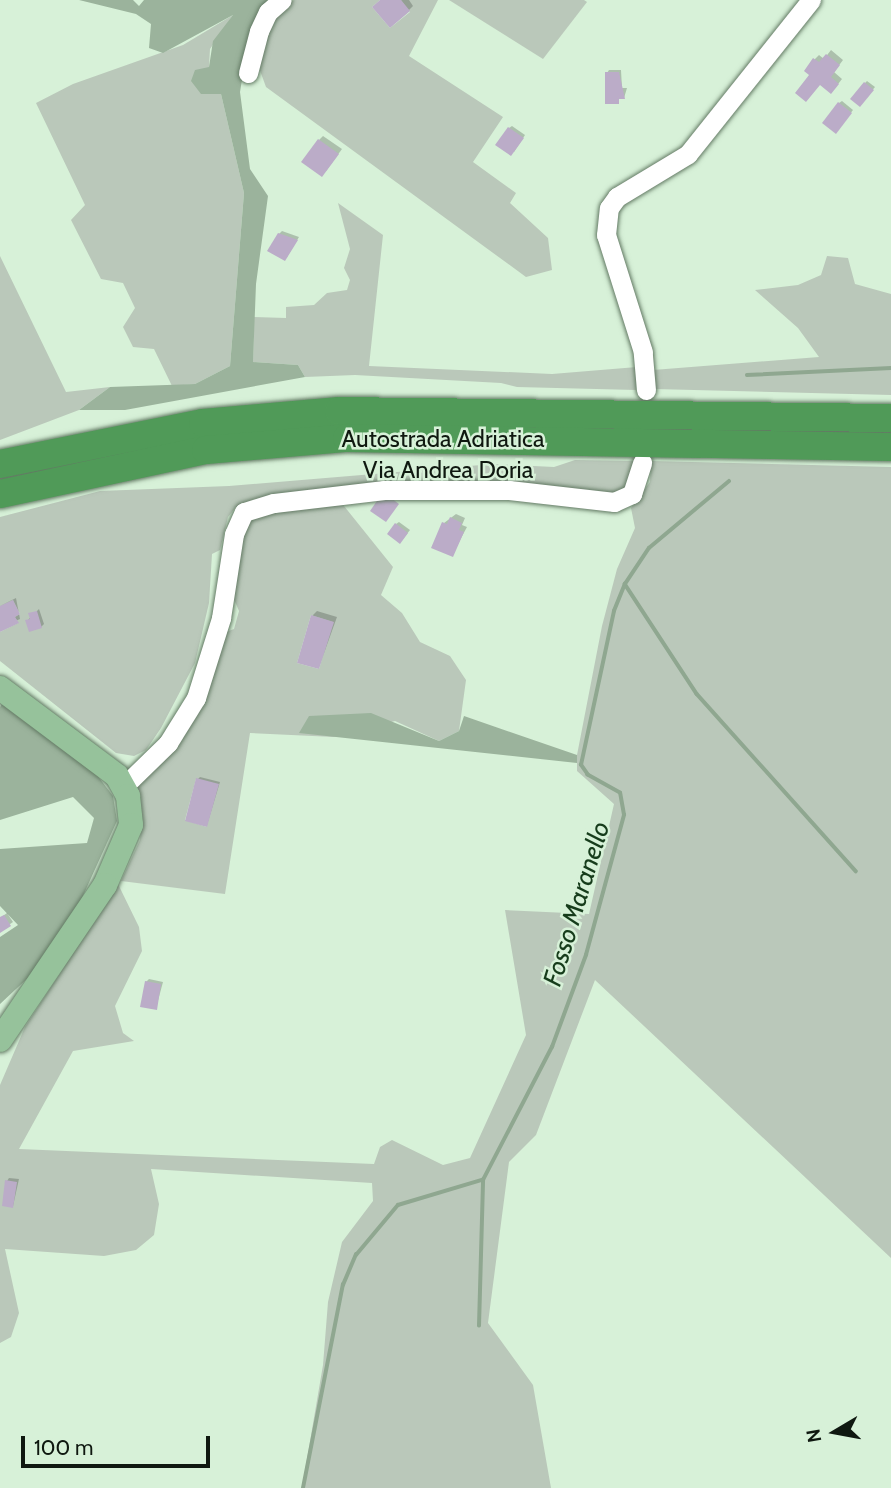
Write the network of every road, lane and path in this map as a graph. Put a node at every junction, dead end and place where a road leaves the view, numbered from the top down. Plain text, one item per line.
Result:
1 (282, 0) edge
2 (811, 0) edge
3 (248, 73) dead end
4 (646, 390) dead end
5 (891, 418) edge
6 (891, 447) edge
7 (642, 463) dead end
8 (0, 464) edge
9 (0, 494) edge
10 (0, 688) edge
11 (124, 786) junction
12 (0, 1040) edge

1 - 3 street
2 - 4 street
5 - 8 highway, Autostrada Adriatica
6 - 9 highway, Autostrada Adriatica
7 - 11 street, Via Andrea Doria
10 - 11 main road
11 - 12 main road

